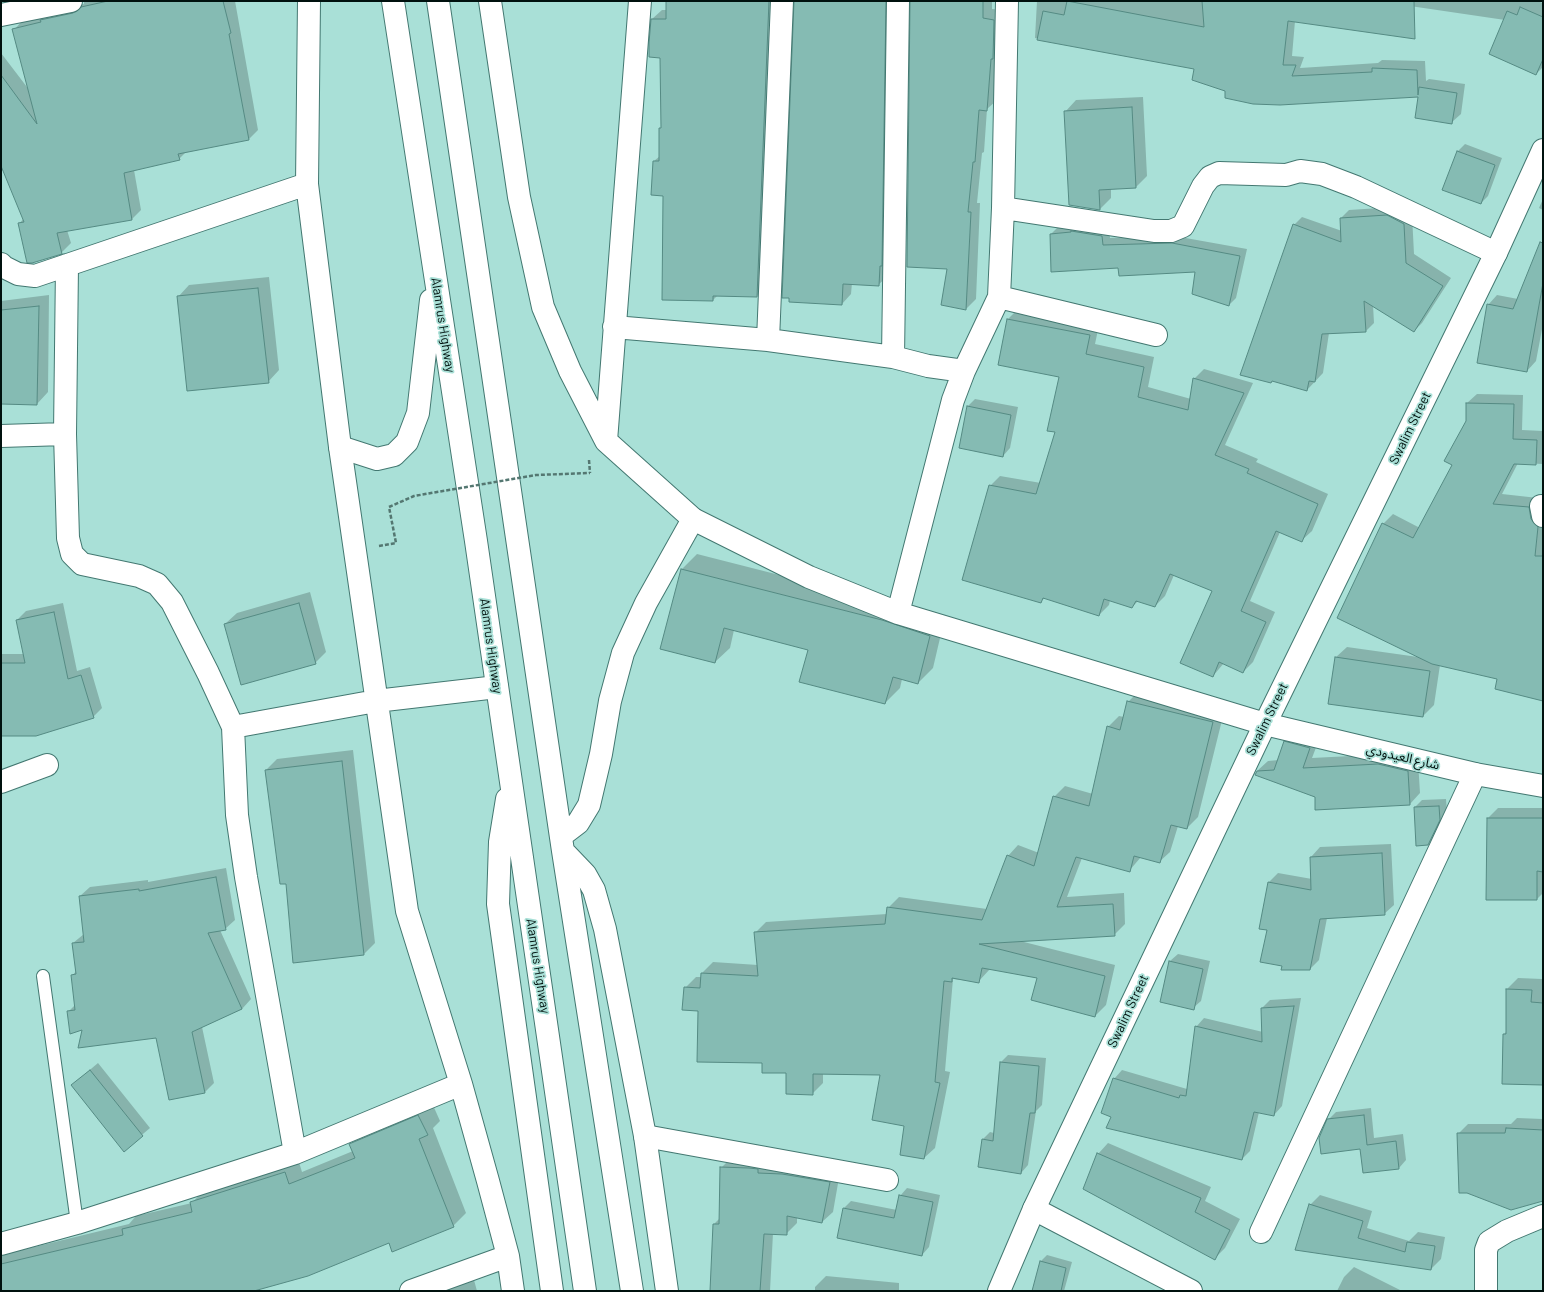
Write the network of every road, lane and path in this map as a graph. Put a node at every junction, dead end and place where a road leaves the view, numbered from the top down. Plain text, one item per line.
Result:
1 (71, 1) edge
2 (309, 1) edge
3 (393, 1) edge
4 (438, 1) edge
5 (490, 1) edge
6 (640, 1) edge
7 (782, 1) edge
8 (898, 1) edge
9 (1007, 1) edge
10 (1, 15) edge
11 (1543, 150) edge
12 (307, 184) junction
13 (1003, 208) junction
14 (1496, 252) junction
15 (1, 264) edge
16 (67, 265) junction
17 (435, 269) junction
18 (998, 297) junction
19 (614, 327) junction
20 (1156, 335) dead end
21 (768, 340) junction
22 (893, 356) junction
23 (964, 371) junction
24 (66, 434) junction
25 (1, 436) edge
26 (606, 441) junction
27 (340, 447) junction
28 (590, 473) dead end
29 (693, 519) junction
30 (355, 551) junction
31 (898, 613) junction
32 (497, 687) junction
33 (376, 700) junction
34 (1264, 724) junction
35 (232, 727) junction
36 (47, 765) dead end
37 (1475, 774) junction
38 (510, 776) junction
39 (1, 782) edge
40 (1543, 786) edge
41 (562, 844) junction
42 (43, 976) dead end
43 (461, 1084) junction
44 (645, 1136) junction
45 (296, 1153) junction
46 (887, 1180) dead end
47 (1034, 1209) junction
48 (1543, 1216) edge
49 (77, 1223) junction
50 (1261, 1232) dead end
51 (1, 1244) edge
52 (508, 1256) junction
53 (631, 1284) edge
54 (411, 1291) edge
55 (513, 1291) edge
56 (552, 1291) edge
57 (585, 1291) edge
58 (667, 1291) edge
59 (998, 1291) edge
60 (1191, 1291) edge
61 (1486, 1291) edge

1 - 10 street
2 - 12 street
3 - 17 street, Alamrus Highway
4 - 41 street
5 - 26 street
6 - 19 street
7 - 21 street
8 - 22 street
9 - 13 street
11 - 14 street, Swalim Street
12 - 16 street
12 - 27 street
13 - 14 street
13 - 18 street
14 - 34 street, Swalim Street
15 - 16 street
16 - 24 street
17 - 27 street
17 - 32 street, Alamrus Highway
18 - 20 street
18 - 23 street
19 - 21 street
19 - 26 street
21 - 22 street
22 - 23 street
23 - 31 street
24 - 25 street
24 - 35 street
26 - 29 street, شارع العيدودي
27 - 30 street
28 - 30 path, bridge
29 - 31 street, شارع العيدودي
29 - 41 street
30 - 33 street
31 - 34 street, شارع العيدودي
32 - 33 street
32 - 38 street, Alamrus Highway
33 - 35 street
33 - 43 street
34 - 37 street, شارع العيدودي
34 - 47 street, Swalim Street
35 - 45 street
36 - 39 street
37 - 40 street, شارع العيدودي
37 - 50 street
38 - 56 street
38 - 57 street, Alamrus Highway
41 - 44 street
41 - 53 street
42 - 49 lane
43 - 45 street
43 - 52 street
44 - 46 street
44 - 58 street
45 - 49 street
47 - 59 street, Swalim Street
47 - 60 street
48 - 61 street
49 - 51 street
52 - 54 street
52 - 55 street

